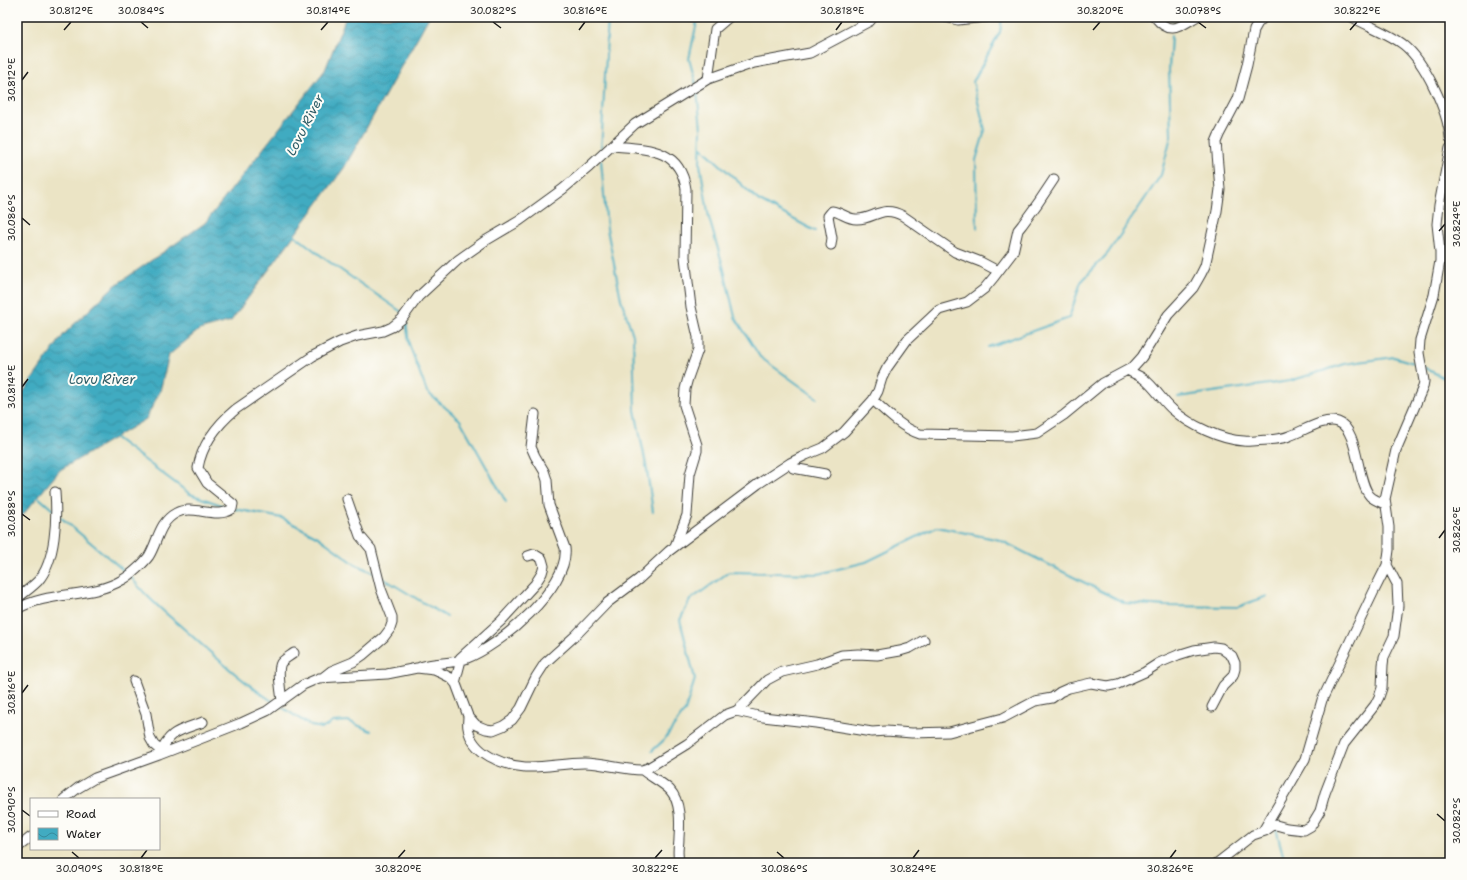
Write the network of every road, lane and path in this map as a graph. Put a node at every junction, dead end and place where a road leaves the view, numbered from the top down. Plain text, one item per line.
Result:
1 (729, 17) edge
2 (873, 17) edge
3 (945, 17) edge
4 (986, 17) edge
5 (1155, 17) edge
6 (1196, 17) edge
7 (1264, 17) edge
8 (1352, 17) edge
9 (708, 79) junction
10 (1450, 138) edge
11 (611, 146) junction
12 (1450, 148) edge
13 (1054, 179) dead end
14 (831, 245) dead end
15 (998, 271) junction
16 (1128, 370) junction
17 (873, 400) junction
18 (535, 414) dead end
19 (790, 464) junction
20 (825, 474) dead end
21 (55, 492) dead end
22 (346, 499) dead end
23 (1385, 504) junction
24 (675, 546) junction
25 (528, 556) dead end
26 (1387, 565) junction
27 (17, 598) edge
28 (17, 609) edge
29 (924, 640) dead end
30 (294, 653) dead end
31 (459, 660) junction
32 (417, 668) junction
33 (322, 678) junction
34 (134, 681) dead end
35 (455, 683) junction
36 (282, 701) junction
37 (1212, 707) dead end
38 (736, 711) junction
39 (468, 716) junction
40 (203, 722) dead end
41 (160, 753) junction
42 (642, 770) junction
43 (65, 798) edge
44 (1262, 831) junction
45 (30, 838) edge
46 (17, 848) edge
47 (680, 863) edge
48 (1217, 863) edge

1 - 9 street
2 - 9 street
3 - 4 street
5 - 6 street
7 - 16 street
8 - 10 street
9 - 11 street
11 - 24 street
11 - 28 street
12 - 23 street
13 - 15 street
14 - 15 street
15 - 17 street
16 - 17 street
16 - 23 street
17 - 19 street
18 - 31 street
19 - 20 street
19 - 24 street
21 - 27 street
22 - 33 street
23 - 26 street
24 - 39 street
25 - 31 street
26 - 44 street
26 - 44 street
29 - 38 street
30 - 36 street
31 - 32 street
31 - 35 street
32 - 33 street
32 - 35 street
33 - 36 street
34 - 41 street
35 - 39 street
36 - 41 street
37 - 38 street
38 - 42 street
39 - 42 street
40 - 41 street
41 - 43 street
42 - 47 street
44 - 48 street
45 - 46 street

